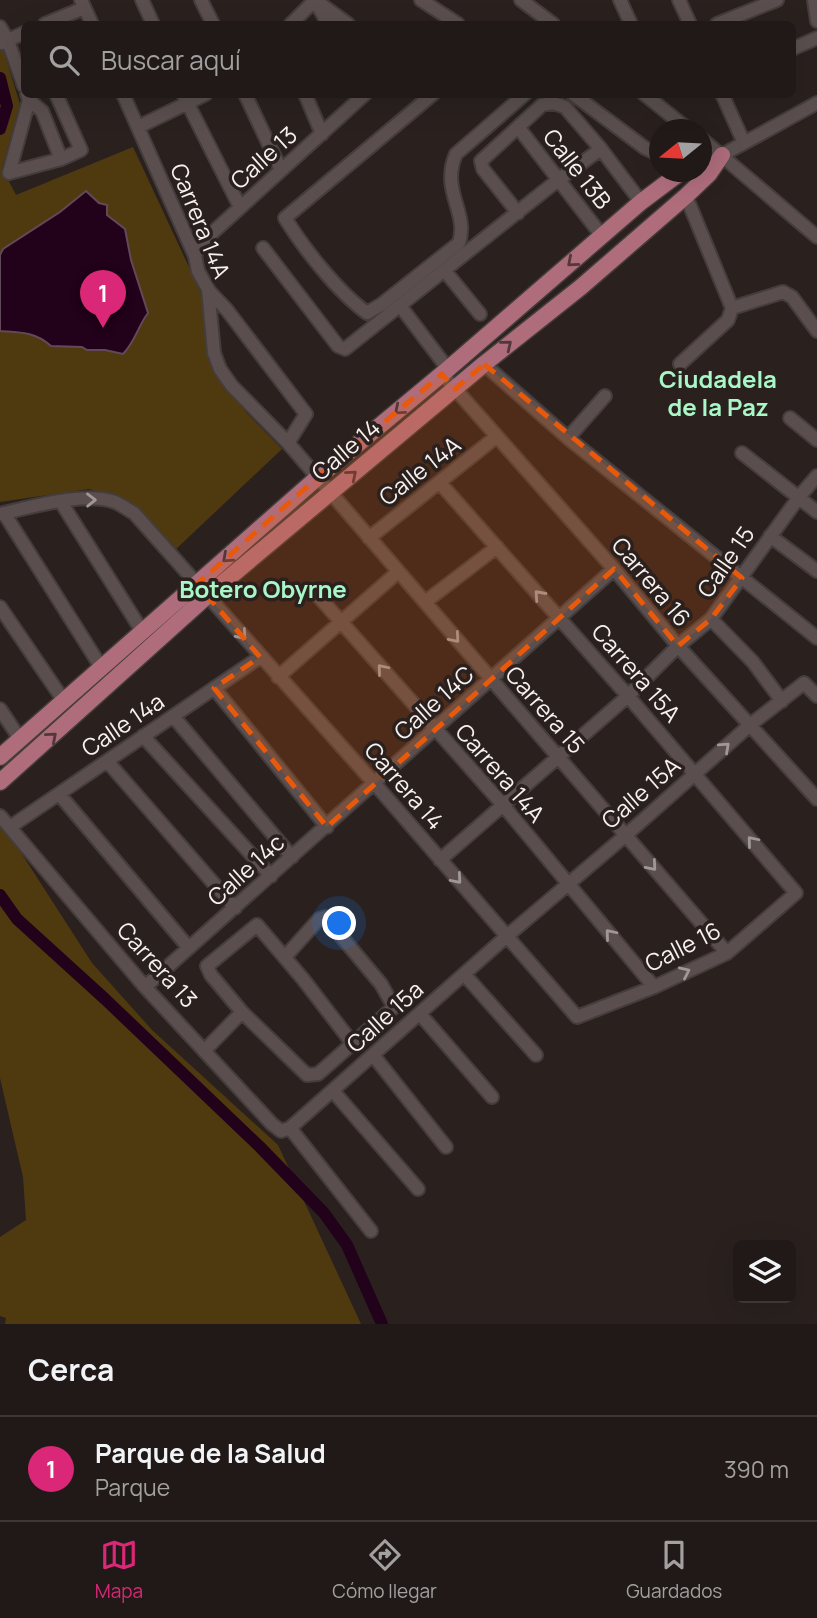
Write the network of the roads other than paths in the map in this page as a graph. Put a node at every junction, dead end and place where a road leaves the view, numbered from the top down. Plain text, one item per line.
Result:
1 (142, 0) edge
2 (201, 0) edge
3 (315, 0) edge
4 (421, 0) edge
5 (521, 0) edge
6 (620, 0) edge
7 (679, 0) edge
8 (777, 0) edge
9 (814, 0) edge
10 (83, 4) edge
11 (51, 21) edge
12 (91, 21) edge
13 (152, 21) edge
14 (212, 21) edge
15 (294, 21) edge
16 (326, 21) edge
17 (344, 21) edge
18 (453, 21) edge
19 (549, 21) edge
20 (630, 21) edge
21 (689, 21) edge
22 (724, 21) edge
23 (817, 21) edge
24 (0, 27) edge
25 (21, 34) edge
26 (817, 38) edge
27 (3, 42) edge
28 (796, 48) edge
29 (21, 80) edge
30 (28, 98) edge
31 (29, 98) edge
32 (58, 98) edge
33 (125, 98) edge
34 (247, 98) edge
35 (308, 98) edge
36 (361, 98) edge
37 (428, 98) edge
38 (520, 98) edge
39 (578, 98) edge
40 (649, 98) edge
41 (724, 98) edge
42 (185, 100) edge
43 (817, 103) edge
44 (675, 119) edge
45 (138, 127) junction
46 (518, 127) junction
47 (323, 134) junction
48 (744, 144) junction
49 (712, 147) edge
50 (601, 149) junction
51 (649, 150) edge
52 (722, 155) junction
53 (712, 158) edge
54 (61, 159) junction
55 (281, 170) junction
56 (558, 180) junction
57 (668, 182) edge
58 (686, 196) junction
59 (641, 202) junction
60 (240, 207) junction
61 (518, 213) junction
62 (602, 236) junction
63 (817, 237) edge
64 (263, 248) dead end
65 (195, 256) junction
66 (445, 271) junction
67 (208, 289) junction
68 (401, 307) junction
69 (732, 308) junction
70 (227, 310) junction
71 (480, 314) dead end
72 (211, 317) junction
73 (817, 331) edge
74 (680, 364) dead end
75 (484, 365) junction
76 (445, 371) junction
77 (455, 389) junction
78 (605, 396) dead end
79 (790, 418) dead end
80 (496, 437) junction
81 (568, 438) junction
82 (817, 440) edge
83 (288, 443) junction
84 (742, 453) dead end
85 (817, 476) edge
86 (317, 478) junction
87 (440, 483) junction
88 (331, 494) junction
89 (799, 497) junction
90 (61, 502) junction
91 (817, 512) edge
92 (2, 514) edge
93 (770, 536) junction
94 (369, 538) junction
95 (497, 547) junction
96 (614, 569) junction
97 (817, 571) edge
98 (398, 572) junction
99 (742, 578) junction
100 (312, 589) dead end
101 (202, 590) junction
102 (425, 603) junction
103 (0, 607) edge
104 (559, 618) junction
105 (711, 619) junction
106 (341, 620) junction
107 (142, 631) junction
108 (817, 638) edge
109 (678, 646) junction
110 (260, 657) junction
111 (101, 667) junction
112 (278, 677) junction
113 (491, 680) junction
114 (214, 688) junction
115 (628, 696) junction
116 (817, 696) edge
117 (64, 701) junction
118 (782, 701) junction
119 (0, 709) edge
120 (173, 716) junction
121 (750, 725) junction
122 (435, 731) junction
123 (144, 736) junction
124 (20, 739) junction
125 (0, 757) edge
126 (558, 757) junction
127 (107, 761) junction
128 (695, 774) junction
129 (0, 782) edge
130 (375, 784) junction
131 (59, 794) junction
132 (817, 799) edge
133 (503, 805) junction
134 (0, 816) edge
135 (10, 827) junction
136 (327, 827) junction
137 (625, 835) junction
138 (292, 857) junction
139 (440, 860) junction
140 (271, 876) junction
141 (568, 884) junction
142 (796, 894) joint
143 (235, 908) junction
144 (507, 936) junction
145 (189, 948) junction
146 (727, 953) junction
147 (285, 957) junction
148 (464, 974) junction
149 (145, 987) junction
150 (654, 987) junction
151 (242, 1013) junction
152 (420, 1013) junction
153 (577, 1017) joint
154 (353, 1044) junction
155 (205, 1050) junction
156 (373, 1055) junction
157 (536, 1055) dead end
158 (333, 1091) junction
159 (492, 1097) dead end
160 (290, 1128) junction
161 (446, 1147) dead end
162 (418, 1189) dead end
163 (371, 1231) dead end

1 - 13 street
2 - 14 street
3 - 15 street
3 - 16 street
3 - 17 street
4 - 18 street
5 - 19 street
6 - 20 street
7 - 21 street
8 - 22 street
9 - 23 street
10 - 11 street
10 - 12 street
24 - 27 street
25 - 27 street
26 - 28 street
27 - 29 street
30 - 54 street
31 - 54 street
32 - 54 street
33 - 45 street, Carrera 14A
34 - 55 street
35 - 47 street
36 - 47 street, Calle 13
37 - 38 street
39 - 51 street
40 - 44 street
41 - 48 street
42 - 45 street
42 - 60 street
43 - 48 street, Calle 14
45 - 65 street, Carrera 14A
46 - 50 street
46 - 56 street, Calle 13B
46 - 61 street
47 - 55 street, Calle 13
48 - 52 street, Calle 14
49 - 52 street
50 - 56 street
50 - 59 street
52 - 53 main road, Calle 14
52 - 58 main road, Calle 14
52 - 63 street
55 - 60 street, Calle 13
56 - 61 street
56 - 62 street, Calle 13B
57 - 59 main road, Calle 14
58 - 69 street
75 -> 58 main road, Calle 14
59 - 62 main road, Calle 14
60 - 65 street, Calle 13
61 - 66 street
62 -> 76 main road, Calle 14
64 - 68 street
65 - 67 street, Carrera 14A
66 - 68 street
66 - 71 street
67 - 70 street
67 - 72 street, Carrera 14A
68 - 76 street, Carrera 16
69 - 73 street
69 - 74 street
70 - 72 street
70 - 83 street
72 - 83 street, Carrera 14A
75 - 77 main road, Calle 14
75 - 81 street
76 - 77 street, Carrera 16
76 -> 86 main road, Calle 14
77 - 80 street, Carrera 16
88 -> 77 main road, Calle 14
78 - 81 street
79 - 82 street
80 - 87 street, Calle 14A
80 - 96 street, Carrera 16
81 - 99 street
83 - 86 street, Carrera 14A
84 - 89 street
85 - 89 street, Calle 15
86 - 88 street, Carrera 14A
86 -> 101 main road, Calle 14
87 - 94 street, Calle 14A
87 - 95 street, Carrera 15A
88 - 94 street, Carrera 15
88 - 101 main road, Calle 14
89 - 91 street
89 - 93 street, Calle 15
90 - 92 street, Carrera 14
90 -> 101 street, Carrera 14
90 - 107 street
92 - 111 street
93 - 97 street
93 - 99 street, Calle 15
94 - 98 street, Carrera 15
95 - 102 street
104 -> 95 street, Carrera 15A
96 - 104 street, Calle 14C
96 - 109 street, Carrera 16
98 - 102 street, Carrera 15
98 - 106 street
99 - 105 street, Calle 15
99 - 108 street
100 - 106 street, Carrera 14A
101 - 107 main road, Calle 14
101 -> 110 street, Carrera 14
129 -> 101 main road, Calle 14
102 -> 113 street, Carrera 15
103 - 117 street
104 - 113 street, Calle 14C
104 - 115 street, Carrera 15A
105 - 109 street, Calle 15
105 - 118 street
106 - 112 street
122 -> 106 street, Carrera 14A
107 - 111 main road, Calle 14
109 - 115 street, Calle 15
109 - 121 street, Carrera 16
110 - 112 street, Carrera 14
110 - 114 street, Calle 14a
111 - 117 main road, Calle 14
112 - 130 street, Carrera 14
113 - 122 street, Calle 14C
113 - 126 street, Carrera 15
114 - 120 street, Calle 14a
114 - 136 street
115 - 126 street, Calle 15
115 - 128 street, Carrera 15A
116 - 118 street, Calle 15A
117 - 124 main road, Calle 14
118 - 121 street, Calle 15A
119 - 124 street
120 - 123 street, Calle 14a
120 - 138 street
128 -> 121 street, Calle 15A
121 - 132 street, Carrera 16
122 - 130 street, Calle 14C
122 - 133 street, Carrera 14A
123 - 127 street, Calle 14a
123 - 140 street
124 - 125 main road, Calle 14
126 - 133 street, Calle 15
126 - 137 street, Carrera 15
127 - 131 street, Calle 14a
127 - 143 street
128 - 137 street, Calle 15A
142 -> 128 street, Carrera 15A
130 - 136 street, Calle 14c
130 - 139 street, Carrera 14
131 - 135 street, Calle 14a
131 - 145 street
133 - 139 street, Calle 15
133 - 141 street, Carrera 14A
134 - 135 street, Carrera 13
135 - 149 street, Carrera 13
136 - 138 street, Calle 14c
137 - 141 street, Calle 15A
137 -> 146 street, Carrera 15
138 - 140 street, Calle 14c
139 -> 144 street, Carrera 14
140 - 143 street, Calle 14c
141 - 144 street, Calle 15A
150 -> 141 street, Carrera 14A
142 - 146 street, Calle 16
143 - 145 street, Calle 14c
144 - 148 street, Calle 15a
144 - 153 street, Carrera 14
145 - 149 street, Calle 14c
150 -> 146 street, Calle 16
147 - 151 street
147 - 154 street
147 - 154 street
148 - 152 street, Calle 15a
148 - 157 street
149 - 155 street, Carrera 13
150 - 153 street, Calle 16
151 - 154 street
151 - 155 street
152 - 156 street, Calle 15a
152 - 159 street
155 - 160 street, Carrera 13
156 - 158 street, Calle 15a
156 - 161 street
158 - 160 street, Calle 15a
158 - 162 street
160 - 163 street

